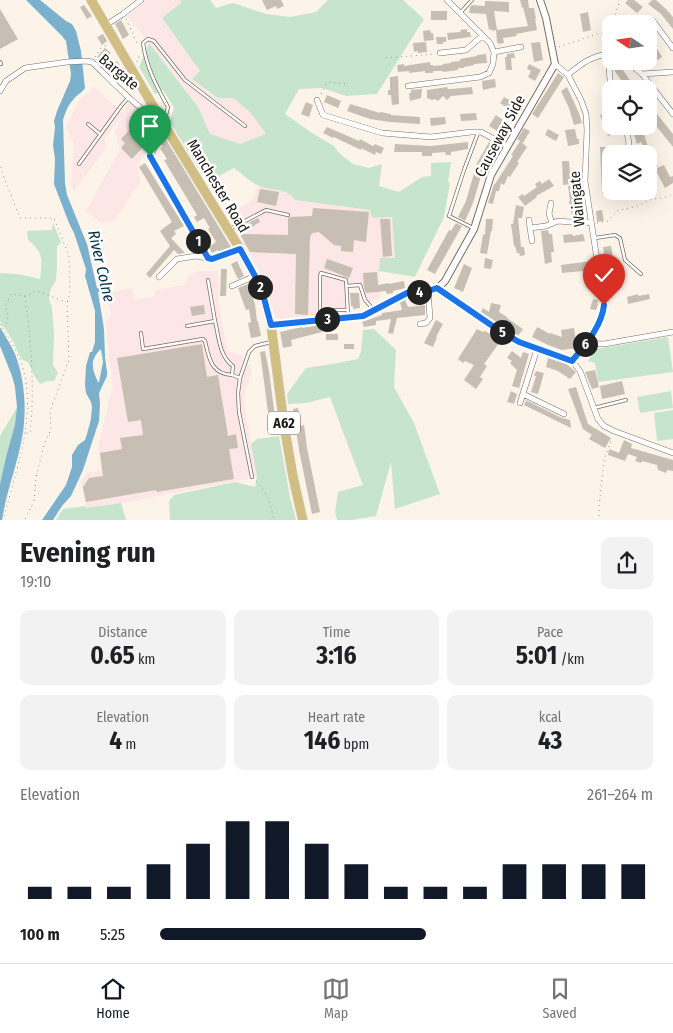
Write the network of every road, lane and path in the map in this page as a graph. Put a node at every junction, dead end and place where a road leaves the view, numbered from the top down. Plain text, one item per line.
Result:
1 (91, 0) edge
2 (141, 0) edge
3 (447, 0) edge
4 (472, 0) edge
5 (540, 0) edge
6 (620, 0) edge
7 (460, 13) junction
8 (123, 14) junction
9 (615, 15) edge
10 (106, 24) junction
11 (658, 28) edge
12 (602, 31) edge
13 (482, 36) junction
14 (115, 39) junction
15 (138, 44) dead end
16 (521, 47) dead end
17 (673, 48) edge
18 (552, 49) junction
19 (494, 52) junction
20 (140, 53) dead end
21 (440, 53) joint
22 (602, 56) edge
23 (386, 58) dead end
24 (89, 62) junction
25 (555, 64) junction
26 (131, 66) junction
27 (637, 70) edge
28 (673, 72) edge
29 (642, 74) junction
30 (568, 75) junction
31 (348, 84) dead end
32 (408, 86) dead end
33 (0, 91) edge
34 (129, 97) junction
35 (317, 100) joint
36 (673, 114) edge
37 (163, 123) junction
38 (88, 124) dead end
39 (245, 126) dead end
40 (479, 132) junction
41 (101, 135) junction
42 (507, 146) junction
43 (79, 164) dead end
44 (0, 168) edge
45 (673, 194) edge
46 (551, 202) dead end
47 (288, 215) dead end
48 (528, 220) dead end
49 (552, 223) junction
50 (591, 223) junction
51 (530, 228) junction
52 (474, 229) junction
53 (228, 230) junction
54 (593, 238) junction
55 (532, 241) dead end
56 (240, 249) junction
57 (208, 258) junction
58 (641, 274) dead end
59 (255, 276) junction
60 (159, 277) dead end
61 (208, 280) dead end
62 (232, 286) dead end
63 (347, 286) junction
64 (437, 288) junction
65 (428, 291) junction
66 (25, 296) junction
67 (67, 303) junction
68 (373, 310) junction
69 (348, 313) junction
70 (215, 322) junction
71 (420, 324) dead end
72 (1, 325) edge
73 (271, 325) junction
74 (187, 326) dead end
75 (673, 332) edge
76 (141, 333) dead end
77 (273, 342) junction
78 (586, 343) junction
79 (537, 349) junction
80 (572, 361) junction
81 (232, 375) junction
82 (240, 378) junction
83 (523, 394) junction
84 (626, 400) dead end
85 (520, 403) dead end
86 (594, 408) junction
87 (564, 414) dead end
88 (614, 431) junction
89 (25, 433) junction
90 (673, 453) edge
91 (252, 477) joint
92 (4, 520) edge
93 (24, 520) edge
94 (274, 520) edge
95 (303, 520) edge
96 (599, 520) edge

1 - 10 main road, Manchester Road / A62
2 - 8 street
3 - 7 street
4 - 7 lane
5 - 18 street
6 - 9 path
7 - 13 street
8 - 10 street
8 - 15 path
10 - 14 main road, Manchester Road / A62
11 - 17 street
12 - 18 path
13 - 19 street
13 - 21 street
14 - 24 path
14 - 26 main road, Manchester Road / A62
16 - 19 street
18 - 25 street
19 - 32 street
20 - 26 path
21 - 23 path
22 - 30 street
24 - 33 street, Bargate
24 - 34 street, Bargate
25 - 30 street, Waingate
25 - 42 street, Causeway Side
26 - 37 main road, Manchester Road / A62
27 - 29 street
28 - 29 street
29 - 36 street
30 - 50 street, Waingate
31 - 35 path
34 - 37 street, Bargate
34 - 41 lane
35 - 40 street
37 - 39 lane
37 - 53 main road, Manchester Road / A62
37 - 57 street
38 - 41 lane
40 - 42 street
40 - 52 lane
41 - 43 lane
42 - 52 street, Causeway Side
44 - 67 path
45 - 50 path
46 - 49 street
47 - 53 lane
48 - 51 street
49 - 50 street
49 - 51 street
50 - 54 street, Waingate
51 - 55 street
52 - 64 street, Causeway Side
53 - 56 main road, Manchester Road / A62
54 - 58 lane
54 - 78 street, Waingate
56 - 57 street
56 - 59 main road, Manchester Road / A62
57 - 60 street
59 - 62 street
59 - 73 main road, Manchester Road / A62
61 - 70 lane
63 - 68 lane
63 - 69 lane
63 - 69 lane
64 - 65 street
64 - 79 street
65 - 68 street
65 - 71 street
66 - 67 path
66 - 72 path
66 - 89 path
67 - 93 path
68 - 69 street
69 - 73 street
70 - 74 lane
70 - 81 lane
72 - 89 path
73 - 77 main road, Manchester Road / A62
75 - 78 street
76 - 81 lane
77 - 82 lane
77 - 95 main road, Manchester Road / A62
78 - 80 street, Waingate
79 - 80 street
79 - 83 street
80 - 86 street
81 - 82 lane
82 - 91 lane
83 - 85 street
83 - 87 street
84 - 86 lane
86 - 88 street
88 - 90 street
88 - 96 path
89 - 92 path
91 - 94 path

